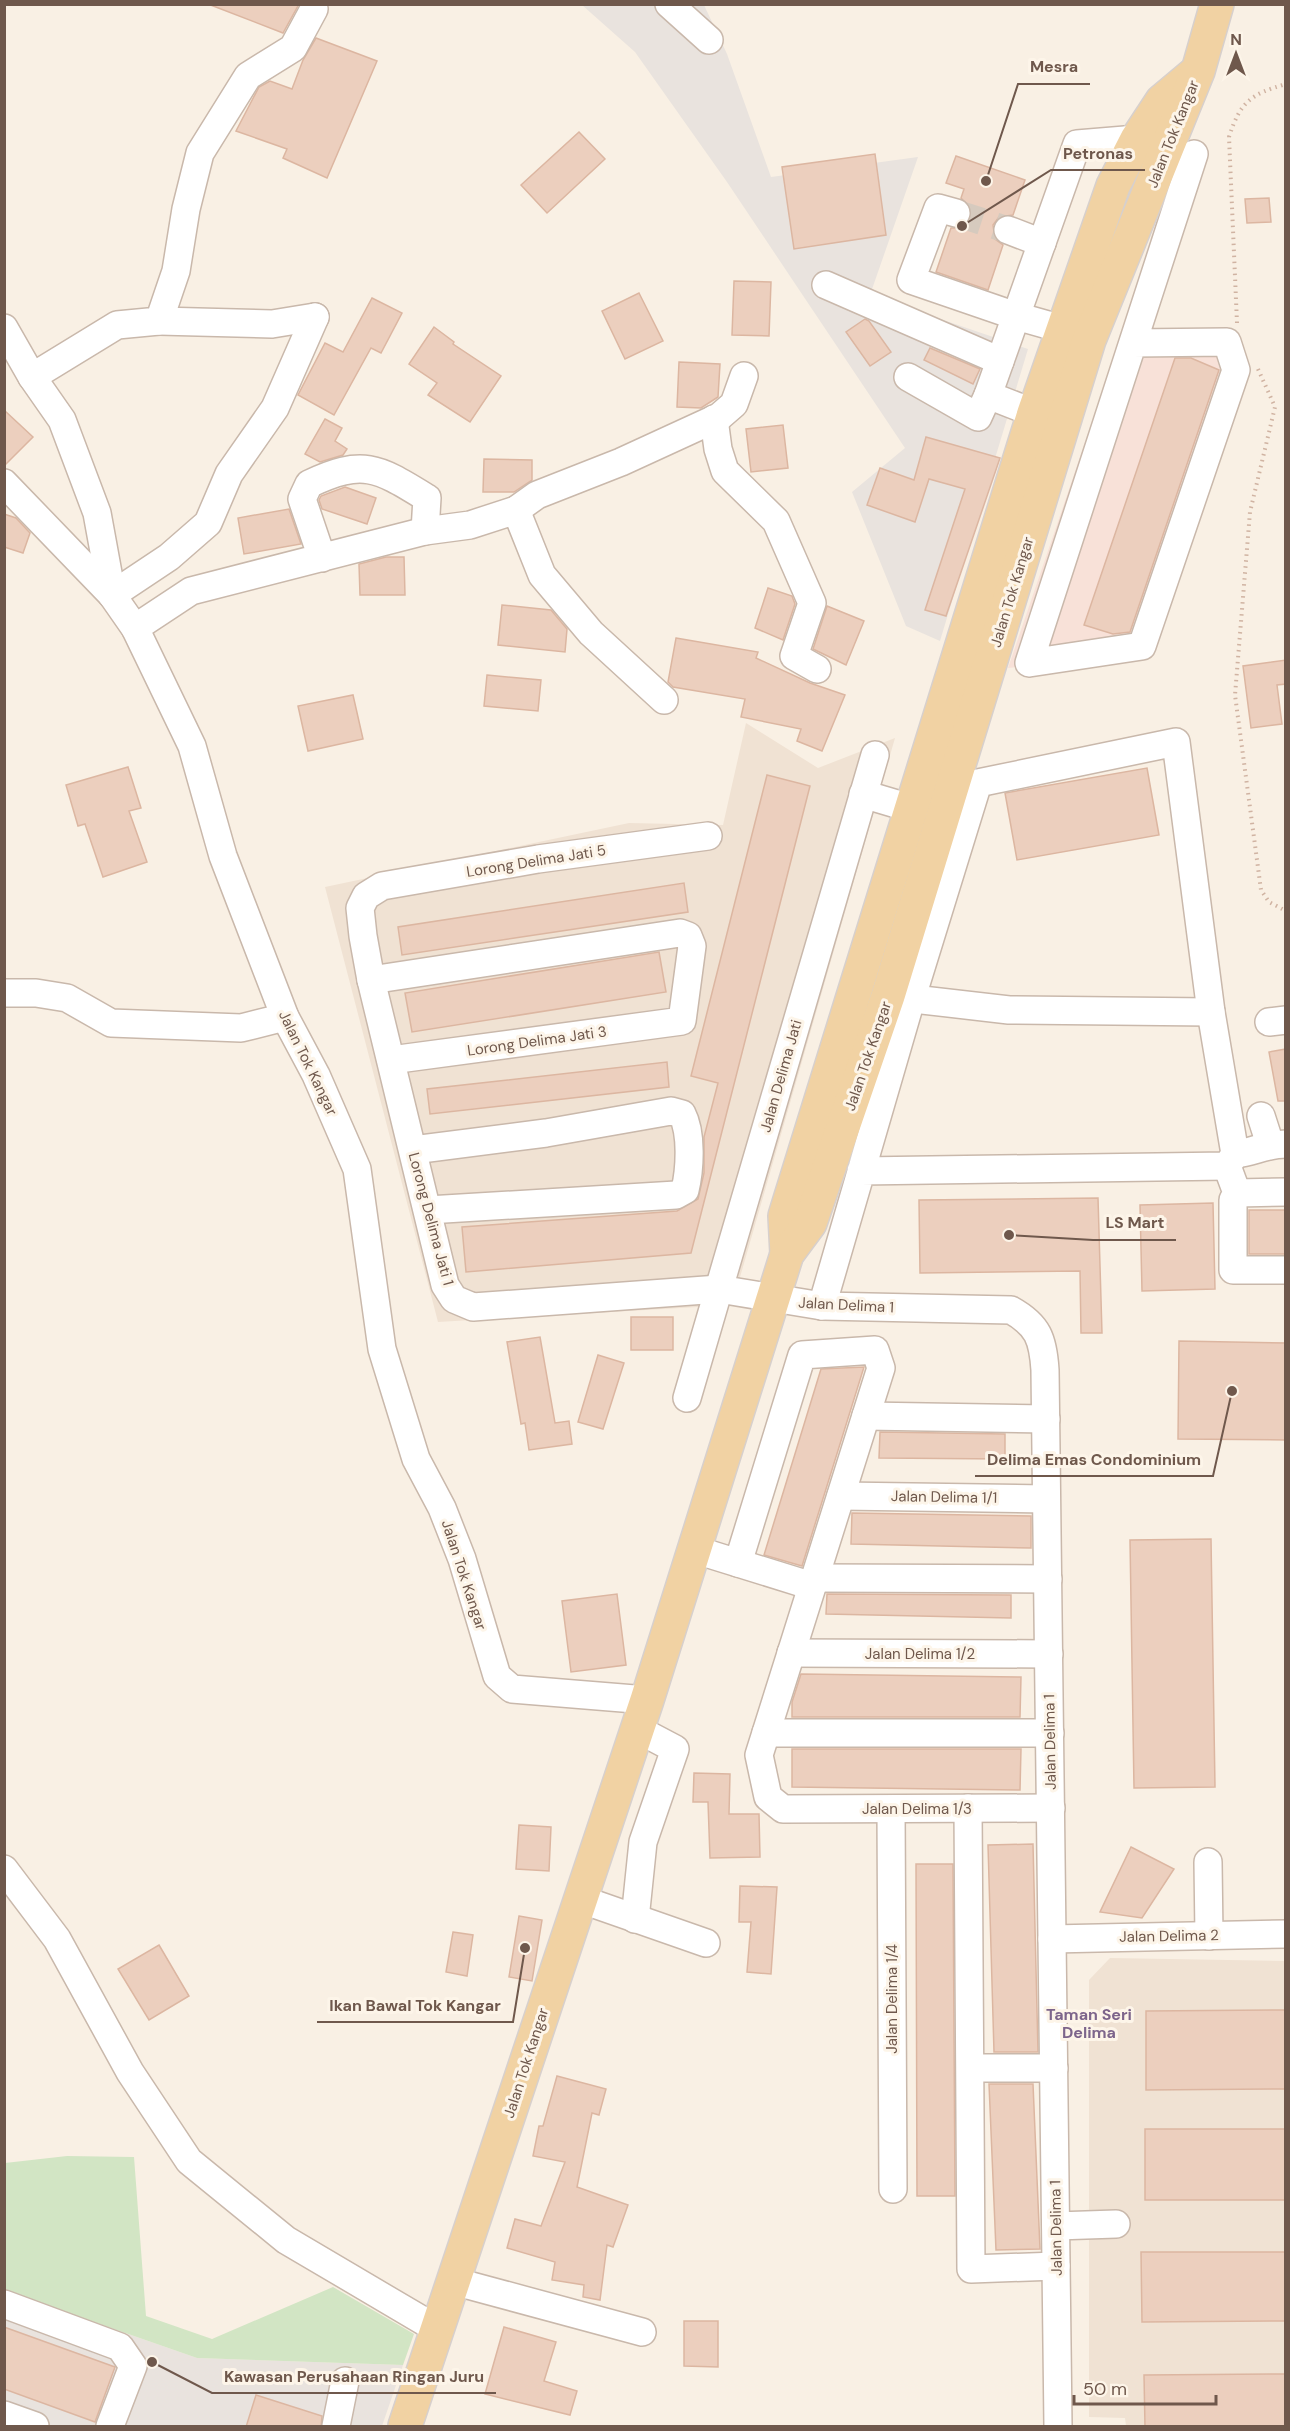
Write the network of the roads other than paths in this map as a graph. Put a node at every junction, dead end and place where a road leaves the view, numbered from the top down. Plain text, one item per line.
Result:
1 (669, 4) edge
2 (1217, 4) edge
3 (314, 9) dead end
4 (709, 40) dead end
5 (1198, 71) junction
6 (1137, 139) junction
7 (1194, 153) dead end
8 (956, 213) tunnel mouth
9 (1008, 230) tunnel mouth
10 (1042, 243) junction
11 (826, 285) dead end
12 (1016, 315) junction
13 (159, 321) junction
14 (4, 328) edge
15 (1076, 335) junction
16 (1131, 348) junction
17 (1000, 361) junction
18 (744, 376) dead end
19 (32, 377) junction
20 (908, 378) dead end
21 (988, 395) junction
22 (1034, 413) junction
23 (714, 419) junction
24 (4, 483) edge
25 (516, 510) junction
26 (425, 531) junction
27 (322, 558) junction
28 (112, 595) junction
29 (135, 628) junction
30 (817, 669) dead end
31 (664, 700) dead end
32 (875, 755) dead end
33 (863, 794) junction
34 (910, 808) junction
35 (708, 836) dead end
36 (366, 896) joint
37 (371, 980) junction
38 (4, 993) edge
39 (900, 998) junction
40 (1211, 1012) junction
41 (285, 1017) junction
42 (391, 1060) junction
43 (1261, 1116) dead end
44 (1278, 1144) edge
45 (413, 1150) junction
46 (1231, 1160) junction
47 (861, 1171) junction
48 (1286, 1192) edge
49 (1237, 1193) junction
50 (428, 1210) junction
51 (787, 1254) junction
52 (1286, 1270) edge
53 (718, 1289) junction
54 (773, 1299) junction
55 (822, 1306) junction
56 (687, 1398) dead end
57 (866, 1416) junction
58 (1046, 1419) junction
59 (841, 1496) junction
60 (1046, 1499) junction
61 (696, 1550) junction
62 (738, 1563) junction
63 (1048, 1579) junction
64 (814, 1582) junction
65 (791, 1653) junction
66 (1049, 1654) junction
67 (642, 1714) junction
68 (766, 1733) junction
69 (1050, 1733) junction
70 (1051, 1808) junction
71 (891, 1809) junction
72 (968, 1809) junction
73 (1208, 1862) dead end
74 (4, 1869) edge
75 (580, 1899) junction
76 (635, 1918) junction
77 (1286, 1934) edge
78 (1209, 1936) junction
79 (1052, 1939) junction
80 (706, 1943) dead end
81 (971, 2068) junction
82 (1054, 2068) junction
83 (893, 2189) dead end
84 (1116, 2224) dead end
85 (1056, 2226) junction
86 (1056, 2266) junction
87 (453, 2281) junction
88 (4, 2304) edge
89 (437, 2329) junction
90 (642, 2332) dead end
91 (345, 2381) dead end
92 (4, 2415) edge
93 (35, 2427) edge
94 (110, 2427) edge
95 (336, 2427) edge
96 (405, 2427) edge
97 (1058, 2427) edge

1 - 4 street
2 - 5 main road
3 - 13 street
5 - 6 main road, Jalan Tok Kangar
5 - 15 main road, Jalan Tok Kangar
6 - 10 street
6 - 15 main road, Jalan Tok Kangar
7 - 16 street, Jalan Tok Kangar
8 - 12 street
9 - 10 street
10 - 12 street
11 - 17 street
12 - 15 street
12 - 17 street
13 - 19 street
13 - 28 street
14 - 19 street, Jalan Tok Kangar
15 - 16 street
15 - 22 main road, Jalan Tok Kangar
15 - 39 main road, Jalan Tok Kangar
16 - 16 street, Jalan Tok Kangar
17 - 21 street
18 - 23 street
19 - 28 street, Jalan Tok Kangar
20 - 21 street
21 - 22 street
22 - 34 main road, Jalan Tok Kangar
23 - 25 street
23 - 30 street
24 - 28 street
25 - 26 street
25 - 31 street
26 - 27 street
26 - 27 street
27 - 29 street
28 - 29 street, Jalan Tok Kangar
29 - 41 street, Jalan Tok Kangar
32 - 33 street, Jalan Delima Jati
33 - 34 street
33 - 53 street, Jalan Delima Jati
34 - 51 main road, Jalan Tok Kangar
35 - 36 street, Lorong Delima Jati 5
36 - 37 street, Lorong Delima Jati 1
37 - 42 street, Lorong Delima Jati 1
37 - 42 street, Lorong Delima Jati 3
38 - 41 street
39 - 40 street
39 - 40 street
39 - 47 street
39 - 51 main road, Jalan Tok Kangar
40 - 46 street
41 - 67 street, Jalan Tok Kangar
42 - 45 street, Lorong Delima Jati 1
43 - 44 street
44 - 46 street
45 - 50 street, Lorong Delima Jati 1
45 - 50 street
46 - 47 street
46 - 49 street
47 - 55 street
48 - 49 street
49 - 52 street
50 - 53 street, Lorong Delima Jati 1
51 - 54 main road, Jalan Tok Kangar
53 - 54 street, Lorong Delima Jati 1
53 - 56 street, Jalan Delima Jati
54 - 55 street, Jalan Delima 1
54 - 61 main road, Jalan Tok Kangar
55 - 58 street, Jalan Delima 1
57 - 58 street
57 - 59 street
57 - 62 street
58 - 60 street, Jalan Delima 1
59 - 60 street, Jalan Delima 1/1
59 - 64 street
60 - 63 street, Jalan Delima 1
61 - 62 street
61 - 67 main road, Jalan Tok Kangar
62 - 64 street
63 - 64 street
63 - 66 street, Jalan Delima 1
64 - 65 street
65 - 66 street, Jalan Delima 1/2
65 - 68 street
66 - 69 street, Jalan Delima 1
67 - 75 main road, Jalan Tok Kangar
67 - 76 street
68 - 69 street
68 - 71 street, Jalan Delima 1/3
69 - 70 street, Jalan Delima 1
70 - 72 street, Jalan Delima 1/3
70 - 79 street, Jalan Delima 1
71 - 72 street, Jalan Delima 1/3
71 - 83 street, Jalan Delima 1/4
72 - 81 street
73 - 78 street
74 - 89 street
75 - 76 street
75 - 87 main road, Jalan Tok Kangar
76 - 80 street
77 - 78 street, Jalan Delima 2
78 - 79 street, Jalan Delima 2
79 - 82 street, Jalan Delima 1
81 - 82 street
81 - 86 street
82 - 85 street, Jalan Delima 1
84 - 85 street
85 - 86 street, Jalan Delima 1
86 - 97 street, Jalan Delima 1
87 - 89 main road, Jalan Tok Kangar
87 - 90 street
88 - 94 street
89 - 96 main road, Jalan Tok Kangar
91 - 95 street
92 - 93 street

